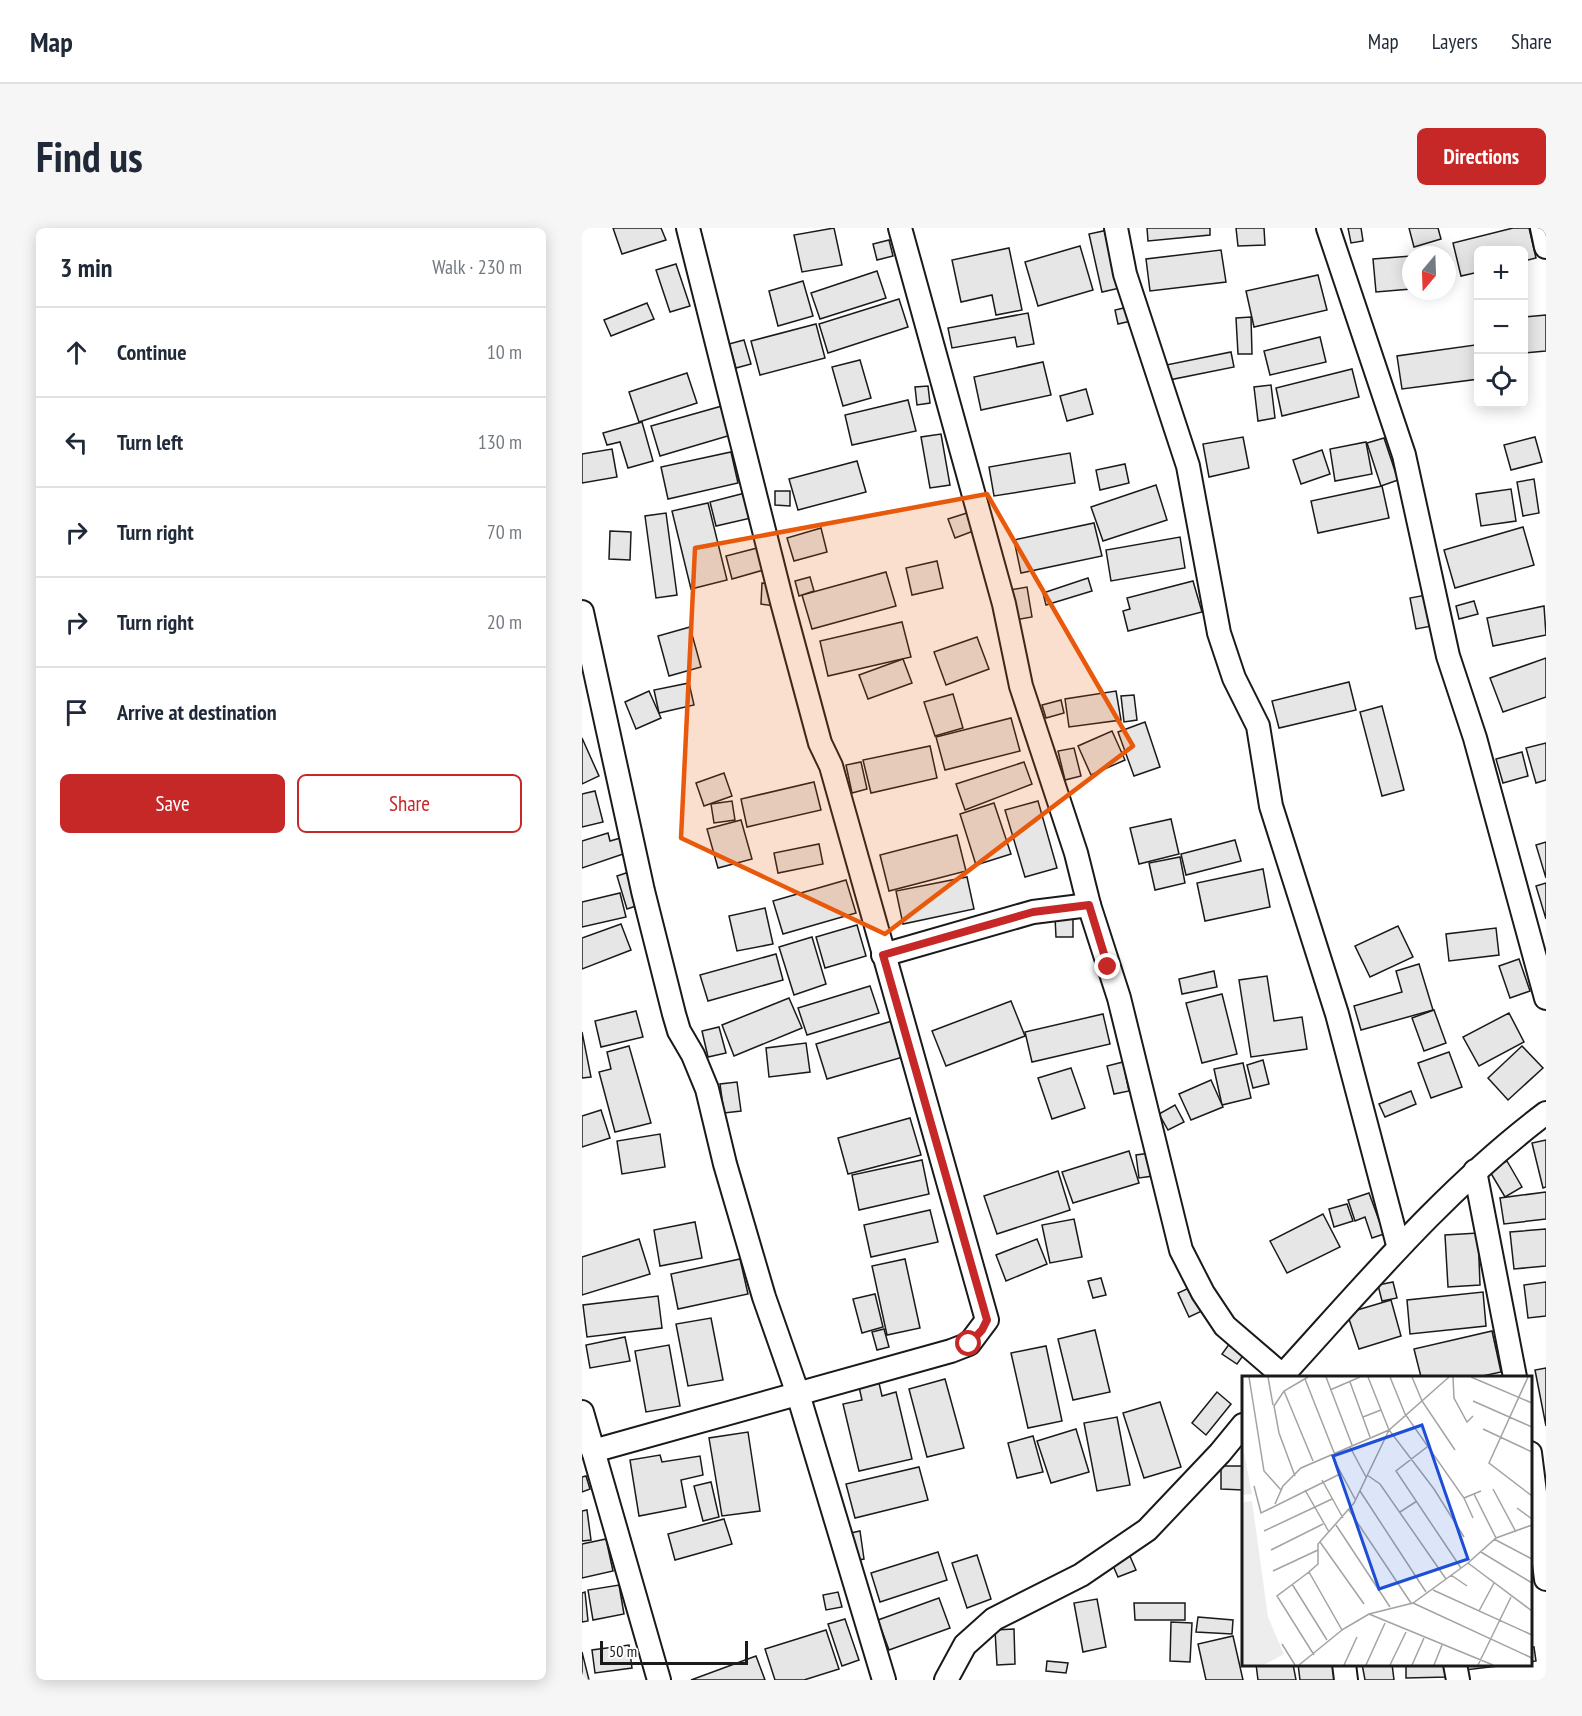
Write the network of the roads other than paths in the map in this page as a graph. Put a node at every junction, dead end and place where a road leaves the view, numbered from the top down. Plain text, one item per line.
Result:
1 (688, 228) edge
2 (900, 228) edge
3 (1116, 228) edge
4 (1328, 228) edge
5 (1542, 228) edge
6 (1546, 247) edge
7 (582, 612) edge
8 (1089, 905) junction
9 (883, 955) junction
10 (1546, 998) edge
11 (1546, 1113) edge
12 (1475, 1171) junction
13 (1398, 1245) junction
14 (1292, 1372) edge
15 (1515, 1376) edge
16 (798, 1394) junction
17 (582, 1412) edge
18 (1242, 1426) edge
19 (593, 1451) junction
20 (1531, 1456) edge
21 (1541, 1482) edge
22 (1546, 1579) edge
23 (1344, 1665) edge
24 (1455, 1665) edge
25 (659, 1680) edge
26 (884, 1680) edge
27 (946, 1680) edge
28 (1346, 1680) edge
29 (1458, 1680) edge

1 - 9 street
2 - 8 street
3 - 13 street
4 - 10 street
5 - 6 street
7 - 16 street
8 - 9 street
8 - 14 street
9 - 16 street
11 - 12 street
12 - 13 street
12 - 15 street
13 - 14 street
16 - 19 street
16 - 26 street
17 - 19 street
18 - 27 street
19 - 25 street
20 - 21 street
21 - 22 street
23 - 28 street
24 - 29 street

